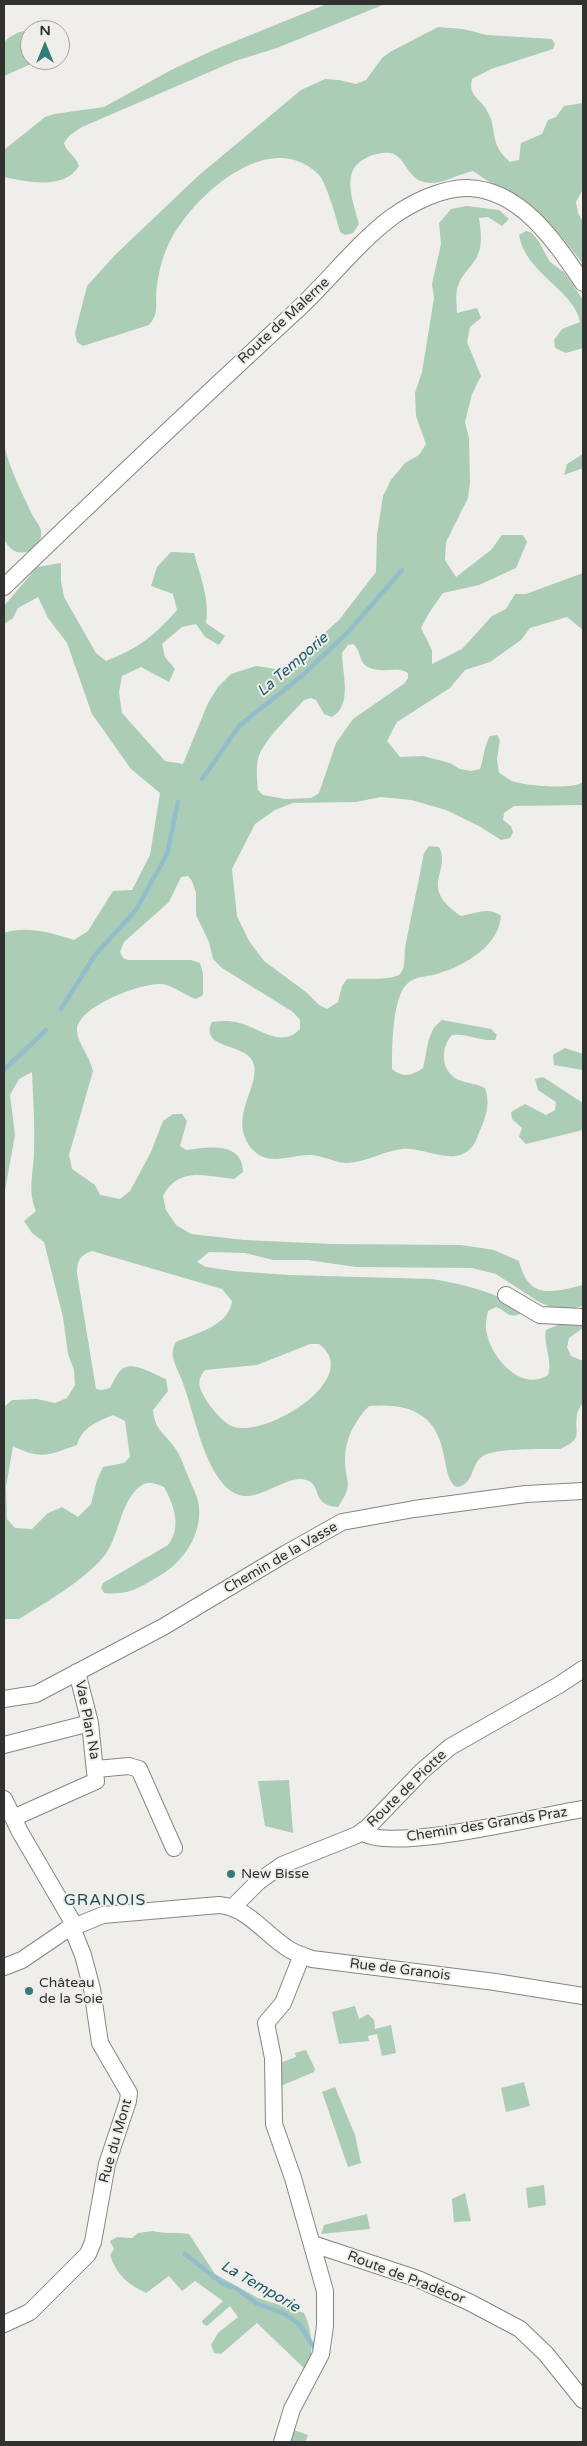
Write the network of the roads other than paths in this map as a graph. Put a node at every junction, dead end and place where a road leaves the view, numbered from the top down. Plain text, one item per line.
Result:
1 (583, 283) edge
2 (4, 587) edge
3 (506, 1295) dead end
4 (583, 1317) edge
5 (583, 1491) edge
6 (583, 1669) edge
7 (77, 1672) junction
8 (4, 1699) edge
9 (90, 1723) junction
10 (4, 1745) edge
11 (96, 1769) junction
12 (4, 1798) edge
13 (583, 1809) edge
14 (13, 1818) junction
15 (362, 1832) junction
16 (174, 1848) dead end
17 (232, 1908) junction
18 (74, 1927) junction
19 (302, 1955) junction
20 (4, 1967) edge
21 (583, 1996) edge
22 (312, 2244) junction
23 (4, 2324) edge
24 (583, 2400) edge
25 (282, 2442) edge

1 - 2 street, Route de Malerne
3 - 4 street
5 - 7 street, Chemin de la Vasse
6 - 15 street, Route de Piotte
7 - 8 street, Chemin de la Vasse
7 - 9 street, Vae Plan Na
9 - 10 street
9 - 11 street, Vae Plan Na
11 - 14 street, Vae Plan Na
11 - 16 street, Vae Plan Na
12 - 14 street, Rue du Mont
13 - 15 street, Chemin des Grands Praz
14 - 18 street, Rue du Mont
15 - 17 street, Route de Piotte
17 - 18 street
17 - 19 street, Rue de Granois
18 - 20 street
18 - 23 street, Rue du Mont
19 - 21 street, Rue de Granois
19 - 22 street
22 - 24 street, Route de Pradécor
22 - 25 street

